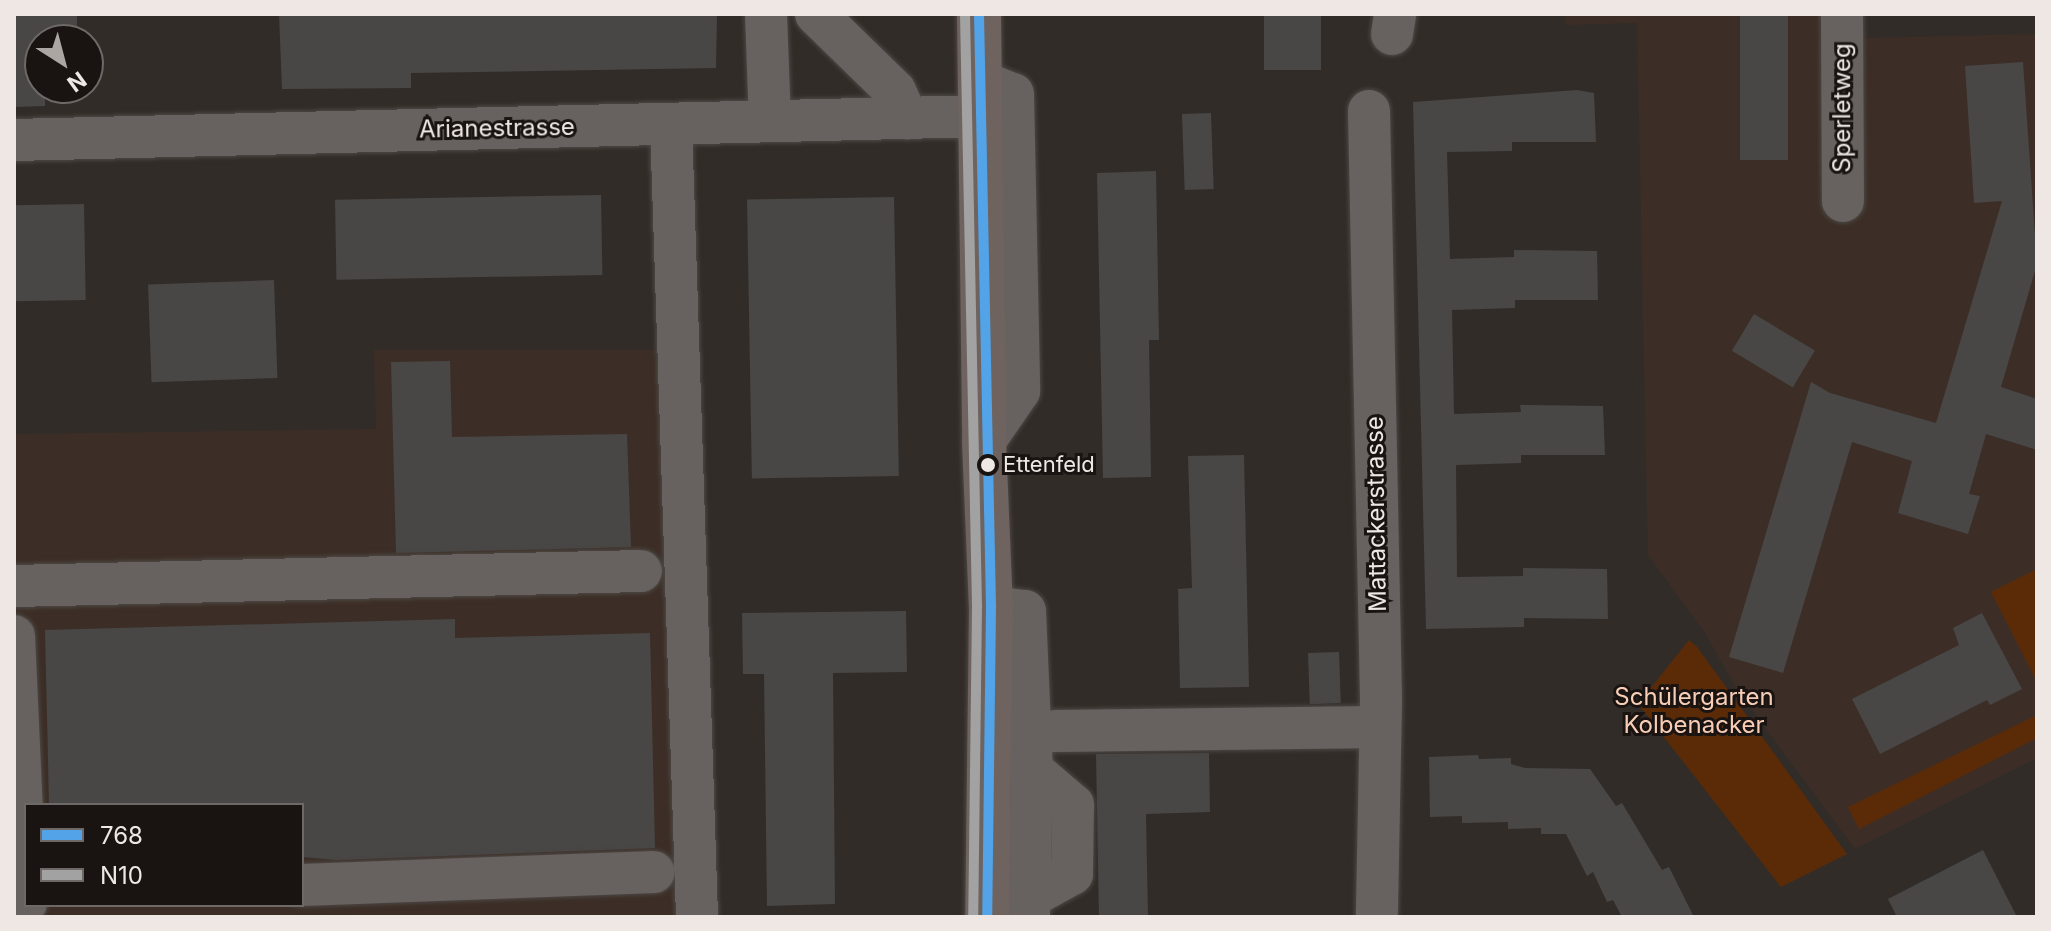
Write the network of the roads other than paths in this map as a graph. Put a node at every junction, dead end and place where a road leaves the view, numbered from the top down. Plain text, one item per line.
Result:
1 (766, 14) edge
2 (816, 14) edge
3 (979, 14) edge
4 (1842, 25) edge
5 (980, 99) junction
6 (1369, 111) dead end
7 (907, 118) junction
8 (770, 121) junction
9 (671, 124) junction
10 (14, 140) edge
11 (1843, 201) dead end
12 (641, 571) dead end
13 (14, 586) edge
14 (991, 607) junction
15 (14, 636) edge
16 (1379, 727) junction
17 (1055, 731) dead end
18 (24, 852) edge
19 (654, 872) dead end
20 (304, 885) edge
21 (1030, 907) edge
22 (697, 917) edge
23 (987, 917) edge
24 (1377, 917) edge

1 - 8 street
2 - 7 street
3 - 5 main road
4 - 11 street, Sperletweg
5 - 7 street, Arianestrasse
5 - 14 main road
6 - 16 street, Mattackerstrasse
7 - 8 street, Arianestrasse
8 - 9 street, Arianestrasse
9 - 10 street, Arianestrasse
9 - 22 street
12 - 13 street
14 - 21 street
14 - 23 main road
15 - 18 street
16 - 17 street
16 - 24 street, Mattackerstrasse
19 - 20 street

